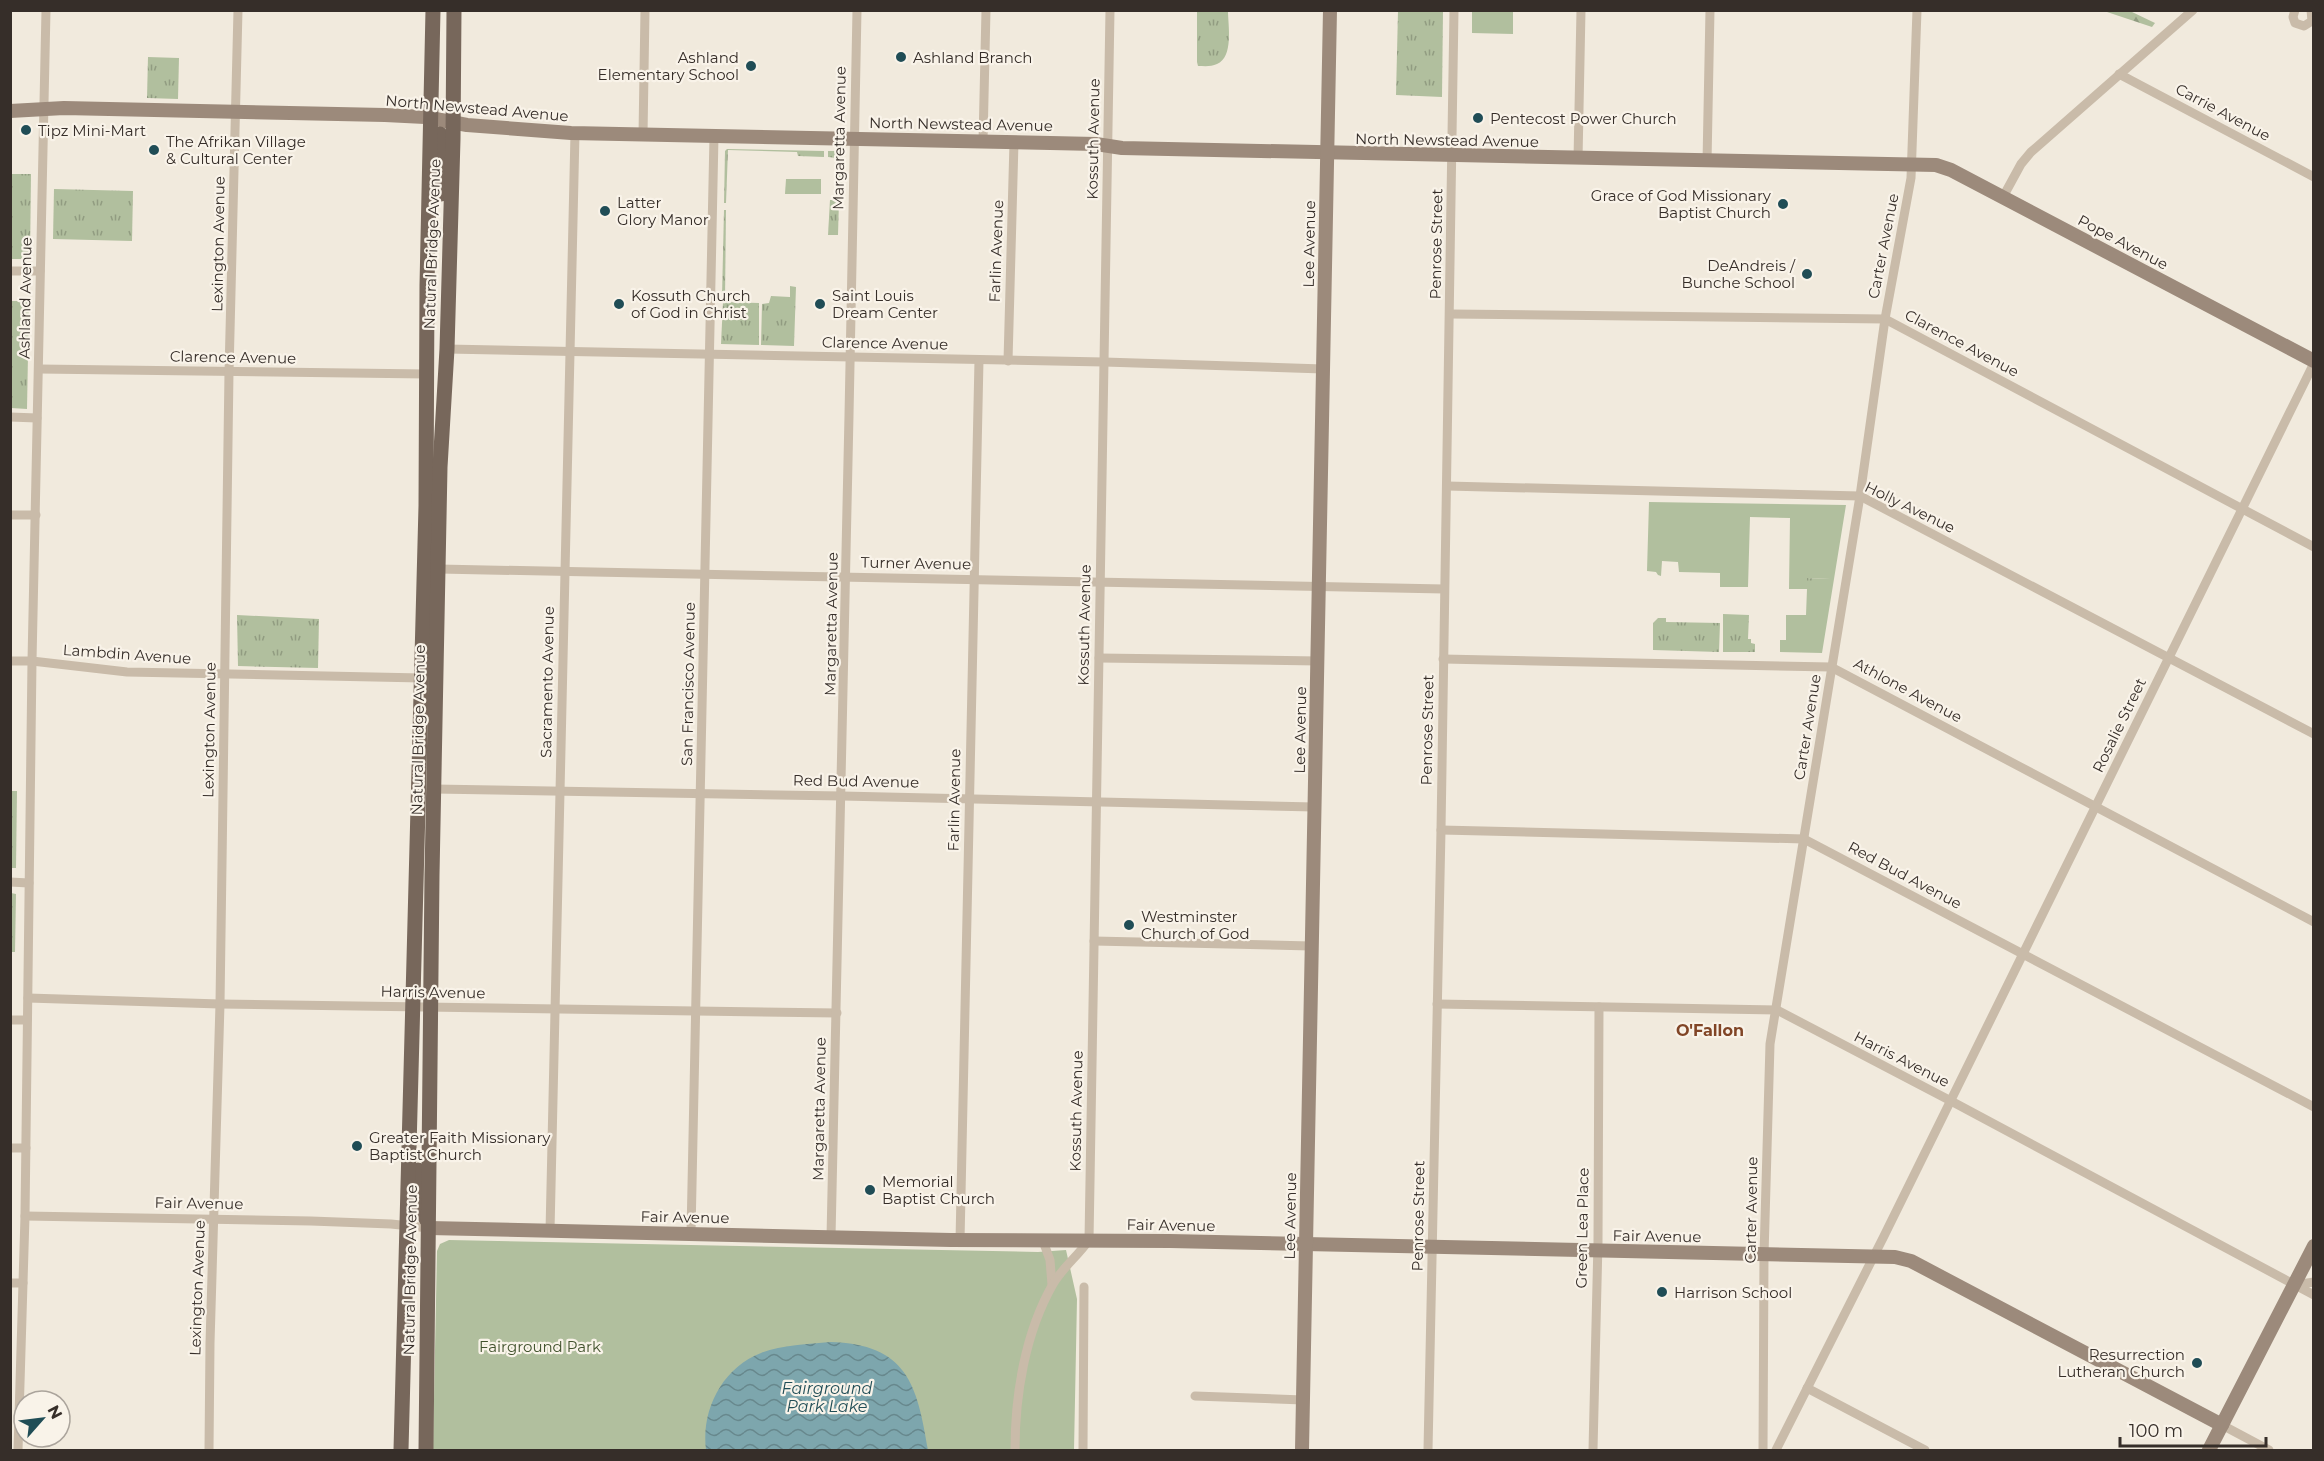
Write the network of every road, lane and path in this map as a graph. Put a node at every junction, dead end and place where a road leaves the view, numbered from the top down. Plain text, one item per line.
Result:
1 (46, 10) edge
2 (238, 10) edge
3 (434, 10) edge
4 (438, 10) edge
5 (454, 10) edge
6 (645, 10) edge
7 (857, 10) edge
8 (986, 10) edge
9 (1110, 10) edge
10 (1330, 10) edge
11 (1454, 10) edge
12 (1581, 10) edge
13 (1710, 10) edge
14 (1917, 10) edge
15 (2193, 10) edge
16 (2295, 10) edge
17 (2311, 10) edge
18 (2119, 74) junction
19 (44, 110) junction
20 (10, 111) edge
21 (236, 112) junction
22 (432, 118) junction
23 (452, 123) junction
24 (574, 133) junction
25 (643, 135) junction
26 (714, 136) junction
27 (854, 139) junction
28 (983, 141) junction
29 (1014, 142) junction
30 (1107, 145) junction
31 (1327, 154) junction
32 (1453, 156) junction
33 (1578, 159) junction
34 (1707, 162) junction
35 (1912, 165) junction
36 (2313, 177) edge
37 (2003, 197) junction
38 (450, 247) junction
39 (10, 271) edge
40 (40, 271) junction
41 (1450, 314) junction
42 (1885, 319) junction
43 (447, 349) junction
44 (568, 352) junction
45 (710, 355) junction
46 (849, 357) junction
47 (979, 360) junction
48 (1008, 361) junction
49 (2313, 362) edge
50 (1104, 363) junction
51 (39, 369) junction
52 (1323, 369) junction
53 (229, 372) junction
54 (426, 374) junction
55 (10, 417) edge
56 (37, 418) junction
57 (1447, 486) junction
58 (1860, 496) junction
59 (2241, 509) junction
60 (10, 515) edge
61 (36, 515) junction
62 (2313, 548) edge
63 (439, 569) junction
64 (564, 571) junction
65 (705, 574) junction
66 (847, 577) junction
67 (974, 579) junction
68 (1100, 582) junction
69 (1320, 587) junction
70 (1444, 589) junction
71 (1099, 658) junction
72 (2169, 658) junction
73 (1443, 659) junction
74 (10, 661) edge
75 (32, 661) junction
76 (1318, 661) junction
77 (1832, 667) junction
78 (225, 675) junction
79 (422, 678) junction
80 (2313, 734) edge
81 (434, 789) junction
82 (560, 792) junction
83 (701, 794) junction
84 (842, 796) junction
85 (969, 799) junction
86 (1095, 803) junction
87 (2096, 806) junction
88 (1314, 807) junction
89 (1441, 830) junction
90 (1804, 839) junction
91 (10, 882) edge
92 (29, 883) junction
93 (2313, 922) edge
94 (1094, 941) junction
95 (1311, 946) junction
96 (2022, 953) junction
97 (28, 998) junction
98 (220, 1004) junction
99 (1437, 1004) junction
100 (414, 1006) junction
101 (431, 1006) junction
102 (1599, 1006) junction
103 (554, 1009) junction
104 (1777, 1010) junction
105 (696, 1012) junction
106 (837, 1013) junction
107 (10, 1020) edge
108 (27, 1020) junction
109 (411, 1098) junction
110 (1951, 1101) junction
111 (2313, 1107) edge
112 (10, 1148) edge
113 (26, 1148) junction
114 (25, 1216) junction
115 (214, 1220) junction
116 (407, 1226) junction
117 (429, 1228) junction
118 (550, 1232) junction
119 (691, 1233) junction
120 (831, 1237) junction
121 (1089, 1240) junction
122 (960, 1241) junction
123 (1043, 1241) junction
124 (1306, 1244) junction
125 (2313, 1246) edge
126 (1433, 1247) junction
127 (1598, 1251) junction
128 (1764, 1255) junction
129 (1874, 1257) junction
130 (2313, 1282) edge
131 (10, 1283) edge
132 (22, 1283) junction
133 (1052, 1285) junction
134 (2294, 1285) junction
135 (1084, 1287) dead end
136 (2313, 1295) edge
137 (428, 1348) junction
138 (1807, 1388) junction
139 (15, 1389) edge
140 (1195, 1396) dead end
141 (1303, 1400) junction
142 (2222, 1425) junction
143 (209, 1450) edge
144 (401, 1450) edge
145 (426, 1450) edge
146 (1015, 1450) edge
147 (1083, 1450) edge
148 (1302, 1450) edge
149 (1428, 1450) edge
150 (1593, 1450) edge
151 (1763, 1450) edge
152 (1776, 1450) edge
153 (1925, 1450) edge
154 (2209, 1450) edge
155 (2269, 1450) edge

1 - 19 street, Ashland Avenue
2 - 21 street, Lexington Avenue
3 - 22 main road, Natural Bridge Avenue
4 - 23 main road
5 - 23 main road, Natural Bridge Avenue
6 - 25 street
7 - 27 street, Margaretta Avenue
8 - 28 street
9 - 30 street, Kossuth Avenue
10 - 31 street, Lee Avenue
11 - 32 street, Penrose Street
12 - 33 street
13 - 34 street
14 - 35 street, Carter Avenue
15 - 18 street
16 - 17 street
18 - 36 street, Carrie Avenue
18 - 37 street
19 - 20 street, North Newstead Avenue
19 - 21 street, North Newstead Avenue
19 - 40 street, Ashland Avenue
21 - 22 street, North Newstead Avenue
21 - 53 street, Lexington Avenue
22 - 23 street, North Newstead Avenue
22 - 38 main road
22 - 54 main road, Natural Bridge Avenue
23 - 24 street, North Newstead Avenue
23 - 38 main road, Natural Bridge Avenue
24 - 25 street, North Newstead Avenue
24 - 44 street, Sacramento Avenue
25 - 26 street, North Newstead Avenue
26 - 27 street, North Newstead Avenue
26 - 45 street, San Francisco Avenue
27 - 28 street, North Newstead Avenue
27 - 46 street, Margaretta Avenue
28 - 29 street, North Newstead Avenue
29 - 30 street, North Newstead Avenue
29 - 48 street, Farlin Avenue
30 - 31 street, North Newstead Avenue
30 - 50 street, Kossuth Avenue
31 - 32 street, North Newstead Avenue
31 - 52 street, Lee Avenue
32 - 33 street, North Newstead Avenue
32 - 41 street, Penrose Street
33 - 34 street, North Newstead Avenue
34 - 35 street, North Newstead Avenue
35 - 37 street, Pope Avenue
35 - 42 street, Carter Avenue
37 - 49 street, Pope Avenue
38 - 43 main road, Natural Bridge Avenue
39 - 40 street
40 - 51 street, Ashland Avenue
41 - 42 street, Clarence Avenue
41 - 57 street, Penrose Street
42 - 58 street, Carter Avenue
42 - 59 street, Clarence Avenue
43 - 44 street, Clarence Avenue
43 - 63 main road, Natural Bridge Avenue
44 - 45 street, Clarence Avenue
44 - 64 street, Sacramento Avenue
45 - 46 street, Clarence Avenue
45 - 65 street, San Francisco Avenue
46 - 47 street, Clarence Avenue
46 - 66 street, Margaretta Avenue
47 - 48 street, Clarence Avenue
47 - 67 street, Farlin Avenue
48 - 50 street, Clarence Avenue
49 - 59 street, Rosalie Street
50 - 52 street, Clarence Avenue
50 - 68 street, Kossuth Avenue
51 - 53 street, Clarence Avenue
51 - 56 street, Ashland Avenue
52 - 69 street, Lee Avenue
53 - 54 street, Clarence Avenue
53 - 78 street, Lexington Avenue
54 - 79 main road, Natural Bridge Avenue
55 - 56 street
56 - 61 street, Ashland Avenue
57 - 58 street, Holly Avenue
57 - 70 street, Penrose Street
58 - 72 street, Holly Avenue
58 - 77 street, Carter Avenue
59 - 62 street, Clarence Avenue
59 - 72 street, Rosalie Street
60 - 61 street
61 - 75 street, Ashland Avenue
63 - 64 street, Turner Avenue
63 - 81 main road, Natural Bridge Avenue
64 - 65 street, Turner Avenue
64 - 82 street, Sacramento Avenue
65 - 66 street, Turner Avenue
65 - 83 street, San Francisco Avenue
66 - 67 street, Turner Avenue
66 - 84 street, Margaretta Avenue
67 - 68 street, Turner Avenue
67 - 85 street, Farlin Avenue
68 - 69 street, Turner Avenue
68 - 71 street, Kossuth Avenue
69 - 70 street
69 - 76 street, Lee Avenue
70 - 73 street, Penrose Street
71 - 76 street
71 - 86 street, Kossuth Avenue
72 - 80 street, Holly Avenue
72 - 87 street, Rosalie Street
73 - 77 street, Athlone Avenue
73 - 89 street, Penrose Street
74 - 75 street, Lambdin Avenue
75 - 78 street, Lambdin Avenue
75 - 92 street, Ashland Avenue
76 - 88 street, Lee Avenue
77 - 87 street, Athlone Avenue
77 - 90 street, Carter Avenue
78 - 79 street, Lambdin Avenue
78 - 98 street, Lexington Avenue
79 - 100 main road, Natural Bridge Avenue
81 - 82 street, Red Bud Avenue
81 - 101 main road, Natural Bridge Avenue
82 - 83 street, Red Bud Avenue
82 - 103 street, Sacramento Avenue
83 - 84 street, Red Bud Avenue
83 - 105 street, San Francisco Avenue
84 - 85 street, Red Bud Avenue
84 - 106 street, Margaretta Avenue
85 - 86 street, Red Bud Avenue
85 - 122 street, Farlin Avenue
86 - 88 street, Red Bud Avenue
86 - 94 street, Kossuth Avenue
87 - 93 street, Athlone Avenue
87 - 96 street, Rosalie Street
88 - 95 street, Lee Avenue
89 - 90 street, Red Bud Avenue
89 - 99 street, Penrose Street
90 - 96 street, Red Bud Avenue
90 - 104 street, Carter Avenue
91 - 92 street
92 - 97 street, Ashland Avenue
94 - 95 street
94 - 121 street, Kossuth Avenue
95 - 124 street, Lee Avenue
96 - 110 street, Rosalie Street
96 - 111 street, Red Bud Avenue
97 - 98 street, Harris Avenue
97 - 108 street, Ashland Avenue
98 - 100 street, Harris Avenue
98 - 115 street, Lexington Avenue
99 - 102 street, Harris Avenue
99 - 126 street, Penrose Street
100 - 101 street, Harris Avenue
100 - 109 main road, Natural Bridge Avenue
101 - 103 street, Harris Avenue
101 - 117 main road, Natural Bridge Avenue
102 - 104 street, Harris Avenue
102 - 127 street, Green Lea Place
103 - 105 street, Harris Avenue
103 - 118 street, Sacramento Avenue
104 - 110 street, Harris Avenue
104 - 128 street, Carter Avenue
105 - 106 street, Harris Avenue
105 - 119 street, San Francisco Avenue
106 - 120 street, Margaretta Avenue
107 - 108 street
108 - 113 street, Ashland Avenue
109 - 116 main road, Natural Bridge Avenue
109 - 117 main road
110 - 129 street, Rosalie Street
110 - 134 street, Harris Avenue
112 - 113 street
113 - 114 street, Ashland Avenue
114 - 115 street, Fair Avenue
114 - 132 street, Ashland Avenue
115 - 116 street, Fair Avenue
115 - 143 street, Lexington Avenue
116 - 117 street, Fair Avenue
116 - 137 main road
116 - 144 main road, Natural Bridge Avenue
117 - 118 street, Fair Avenue
117 - 137 main road, Natural Bridge Avenue
118 - 119 street, Fair Avenue
119 - 120 street, Fair Avenue
120 - 122 street, Fair Avenue
121 - 123 street, Fair Avenue
121 - 124 street, Fair Avenue
121 - 133 street
122 - 123 street, Fair Avenue
123 - 133 street
124 - 126 street, Fair Avenue
124 - 141 street, Lee Avenue
125 - 134 street
126 - 127 street, Fair Avenue
126 - 149 street, Penrose Street
127 - 128 street, Fair Avenue
127 - 150 street, Green Lea Place
128 - 129 street, Fair Avenue
128 - 151 street, Carter Avenue
129 - 138 street
129 - 142 street, Fair Avenue
130 - 134 street
131 - 132 street
132 - 139 street, Ashland Avenue
133 - 146 street
134 - 136 street, Harris Avenue
134 - 142 street
135 - 147 street
137 - 145 main road, Natural Bridge Avenue
138 - 152 street
138 - 153 street
140 - 141 street
141 - 148 street, Lee Avenue
142 - 154 street
142 - 155 street, Fair Avenue

